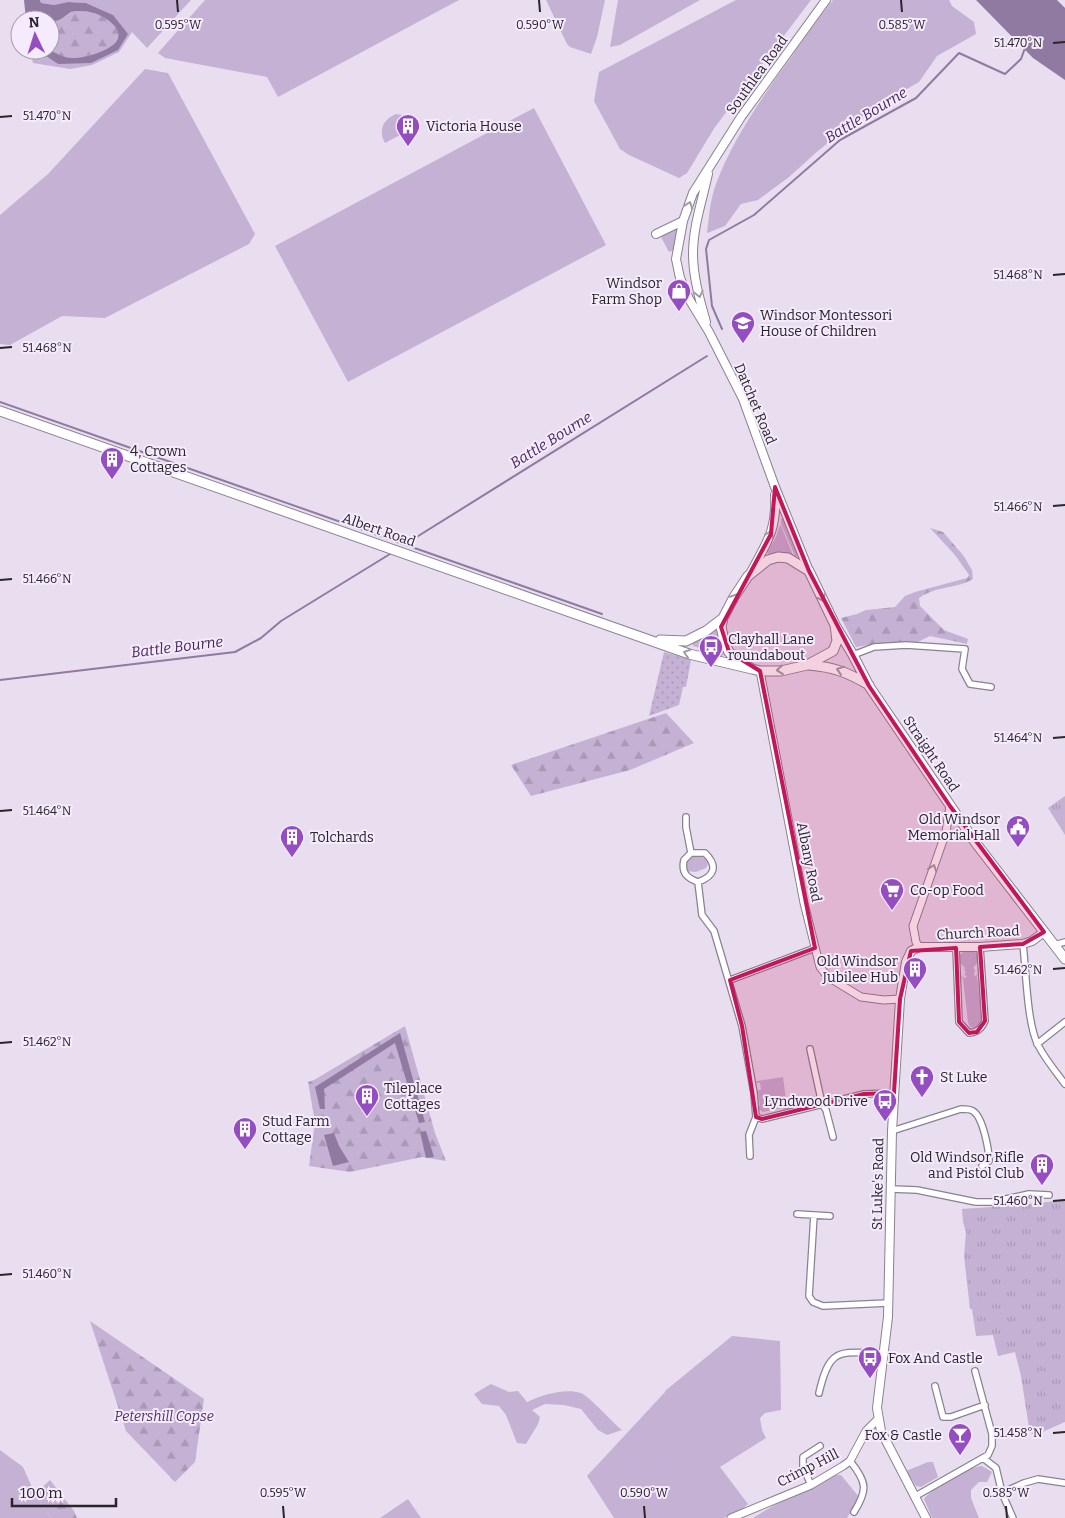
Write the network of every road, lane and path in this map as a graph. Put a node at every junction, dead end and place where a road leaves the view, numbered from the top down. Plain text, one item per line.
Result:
1 (826, 0) edge
2 (710, 166) junction
3 (683, 221) junction
4 (656, 234) dead end
5 (693, 255) junction
6 (676, 259) junction
7 (709, 332) junction
8 (0, 411) edge
9 (775, 488) junction
10 (808, 571) junction
11 (748, 576) junction
12 (723, 618) junction
13 (835, 625) junction
14 (652, 640) junction
15 (854, 656) junction
16 (807, 665) junction
17 (756, 670) junction
18 (869, 686) junction
19 (991, 687) dead end
20 (950, 806) junction
21 (686, 817) dead end
22 (691, 853) junction
23 (698, 882) junction
24 (1044, 932) junction
25 (1065, 942) edge
26 (1023, 944) junction
27 (1054, 945) junction
28 (919, 947) junction
29 (980, 947) junction
30 (815, 948) junction
31 (956, 948) junction
32 (911, 951) joint
33 (1065, 958) edge
34 (730, 980) junction
35 (900, 999) junction
36 (1065, 1022) edge
37 (1037, 1044) junction
38 (810, 1049) dead end
39 (1065, 1084) edge
40 (894, 1093) junction
41 (822, 1104) junction
42 (756, 1117) junction
43 (892, 1131) junction
44 (833, 1137) dead end
45 (750, 1156) dead end
46 (982, 1166) dead end
47 (891, 1189) junction
48 (1049, 1195) dead end
49 (797, 1214) dead end
50 (814, 1216) junction
51 (830, 1216) dead end
52 (888, 1303) junction
53 (884, 1353) junction
54 (975, 1371) dead end
55 (935, 1386) dead end
56 (819, 1393) dead end
57 (985, 1405) junction
58 (878, 1419) junction
59 (820, 1446) dead end
60 (983, 1458) junction
61 (850, 1461) junction
62 (1065, 1483) edge
63 (811, 1484) junction
64 (1002, 1493) junction
65 (914, 1497) junction
66 (854, 1512) dead end
67 (731, 1518) edge
68 (926, 1518) edge
69 (1013, 1518) edge

1 - 2 main road, Southlea Road
3 -> 2 main road, Southlea Road
2 - 5 main road, Southlea Road
3 - 4 main road
3 - 6 main road, Southlea Road
5 - 6 main road
5 -> 7 main road, Southlea Road
6 - 7 main road, Southlea Road
7 - 9 main road, Datchet Road
8 - 14 main road, Albert Road
9 - 10 main road, Datchet Road
11 -> 9 main road, Datchet Road
10 - 11 main road
10 -> 13 main road
12 -> 11 main road
12 - 14 main road
12 - 17 main road
13 - 15 main road, Straight Road
13 - 16 main road
17 -> 14 main road, Albert Road
15 - 18 main road, Straight Road
15 - 19 street
16 -> 17 main road
18 -> 16 main road
17 - 30 street, Albany Road
18 - 20 main road, Straight Road
20 - 24 main road, Straight Road
28 -> 20 street
21 - 22 street
22 - 23 street
22 - 23 street
23 - 34 street
24 - 26 main road, Church Road
24 - 27 main road, Straight Road
25 - 27 street
26 - 29 main road, Church Road
26 - 37 street
27 - 33 main road, Straight Road
28 - 31 main road, Church Road
28 - 32 main road, Church Road
29 - 31 main road, Church Road
29 - 31 street
30 - 34 street
30 - 35 street, Albany Road
32 - 35 main road, St Luke's Road
34 - 42 street
35 - 40 main road, St Luke's Road
36 - 37 street
37 - 39 street
38 - 41 street
40 - 41 street
40 - 43 main road, St Luke's Road
41 - 42 street
41 - 44 street
42 - 45 street
43 - 46 street
43 - 47 main road, St Luke's Road
47 - 48 street
47 - 52 main road, St Luke's Road
49 - 50 street
50 - 51 street
50 - 52 street
52 - 53 main road, St Luke's Road
53 - 56 street
53 - 58 main road, St Luke's Road
54 - 57 street
55 - 57 street
57 - 60 street
58 - 61 street, Crimp Hill
58 - 65 main road
59 - 63 street
60 - 64 street
60 - 65 street
61 - 63 street, Crimp Hill
61 - 66 street
62 - 64 street
63 - 67 street, Crimp Hill
64 - 69 street
65 - 68 main road

